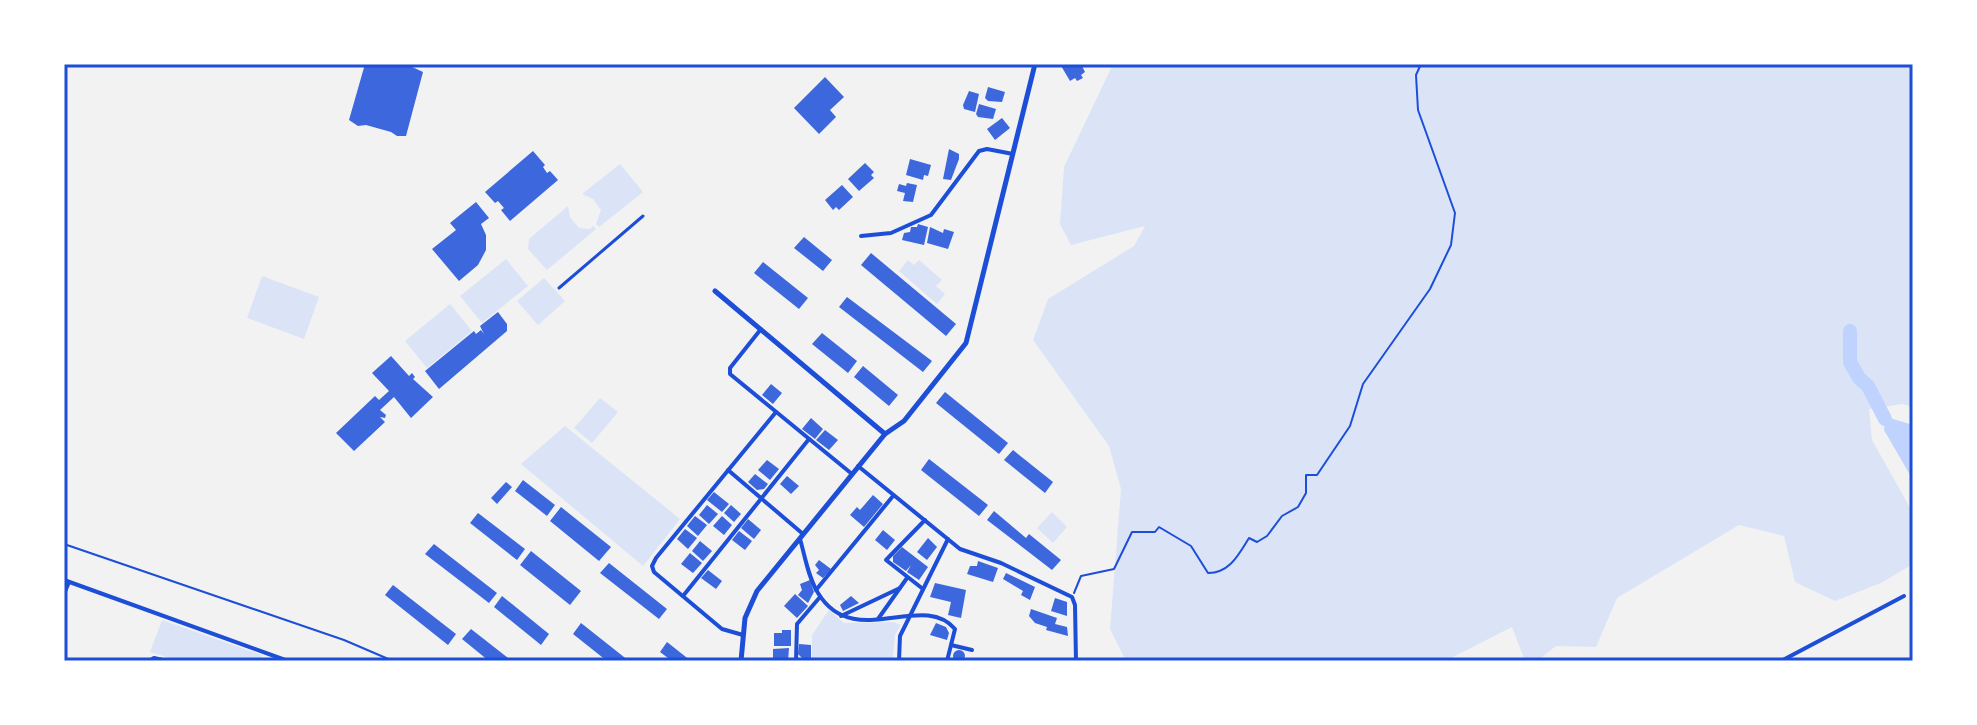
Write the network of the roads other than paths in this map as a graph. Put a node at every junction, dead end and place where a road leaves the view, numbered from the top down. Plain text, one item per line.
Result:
1 (1035, 64) edge
2 (1014, 154) junction
3 (643, 216) dead end
4 (861, 236) dead end
5 (559, 288) dead end
6 (715, 291) dead end
7 (761, 329) junction
8 (776, 412) junction
9 (885, 434) junction
10 (809, 439) junction
11 (858, 466) junction
12 (728, 470) junction
13 (852, 474) junction
14 (894, 495) junction
15 (761, 498) junction
16 (925, 520) junction
17 (801, 536) junction
18 (948, 539) junction
19 (908, 578) junction
20 (66, 581) edge
21 (900, 588) junction
22 (923, 589) junction
23 (816, 590) junction
24 (64, 594) edge
25 (683, 596) junction
26 (1904, 596) dead end
27 (820, 597) junction
28 (841, 616) junction
29 (910, 616) junction
30 (878, 619) junction
31 (743, 635) junction
32 (951, 645) junction
33 (972, 650) dead end
34 (285, 660) edge
35 (149, 661) edge
36 (167, 661) edge
37 (268, 661) edge
38 (741, 661) edge
39 (796, 661) edge
40 (899, 661) edge
41 (947, 661) edge
42 (1076, 661) edge
43 (1781, 661) edge

1 - 2 street
2 - 4 street
2 - 9 street
3 - 5 street
6 - 7 street
7 - 8 street
7 - 9 street
8 - 10 street
8 - 12 street
9 - 11 street
10 - 13 street
10 - 15 street
11 - 13 street
11 - 14 street
12 - 15 street
12 - 25 street
13 - 17 street
14 - 16 street
14 - 23 street
15 - 17 street
15 - 25 street
16 - 18 street
16 - 19 street
17 - 23 street
17 - 31 street
18 - 22 street
18 - 42 street
19 - 21 street
19 - 22 street
20 - 24 street
20 - 34 street
21 - 28 street
21 - 30 street
22 - 29 street
23 - 27 street
25 - 31 street
26 - 43 street
27 - 28 street
27 - 39 street
28 - 30 street
29 - 30 street
29 - 32 street
29 - 40 street
31 - 38 street
32 - 33 street
32 - 41 street
34 - 37 street
35 - 36 street

